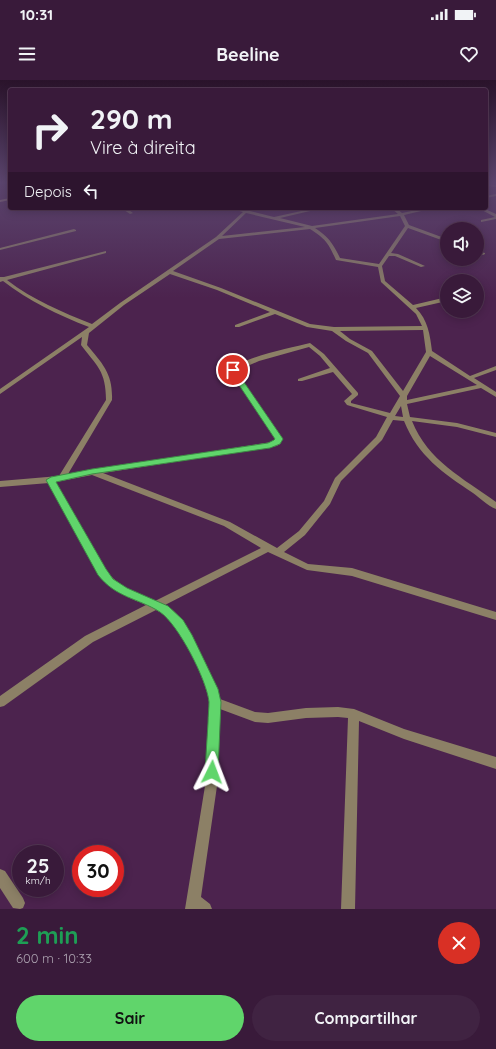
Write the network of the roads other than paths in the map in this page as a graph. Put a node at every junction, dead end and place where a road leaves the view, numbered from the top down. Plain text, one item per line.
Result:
1 (238, 221) edge
2 (285, 221) edge
3 (366, 221) edge
4 (405, 221) edge
5 (407, 226) junction
6 (310, 227) junction
7 (74, 230) dead end
8 (218, 238) junction
9 (440, 238) edge
10 (0, 249) edge
11 (104, 252) dead end
12 (388, 254) junction
13 (380, 266) junction
14 (423, 266) dead end
15 (170, 272) junction
16 (1, 278) edge
17 (440, 300) edge
18 (412, 306) junction
19 (275, 312) junction
20 (92, 326) junction
21 (237, 326) dead end
22 (426, 328) junction
23 (334, 329) junction
24 (86, 332) junction
25 (429, 352) junction
26 (496, 368) edge
27 (335, 369) junction
28 (468, 378) junction
29 (300, 380) dead end
30 (482, 386) junction
31 (0, 392) edge
32 (496, 395) edge
33 (404, 399) junction
34 (391, 417) junction
35 (407, 419) junction
36 (496, 435) edge
37 (92, 472) junction
38 (62, 478) junction
39 (51, 480) junction
40 (0, 484) edge
41 (496, 506) edge
42 (268, 548) junction
43 (278, 552) junction
44 (156, 604) junction
45 (496, 616) edge
46 (0, 702) edge
47 (215, 702) junction
48 (354, 714) junction
49 (496, 763) edge
50 (0, 876) edge
51 (18, 903) dead end
52 (192, 904) edge
53 (205, 909) edge
54 (348, 909) edge

1 - 8 street
2 - 6 street
3 - 6 street
4 - 5 street
5 - 9 street
5 - 12 street
6 - 8 street
6 - 13 street
7 - 10 street
8 - 15 street
11 - 16 street
12 - 13 street
12 - 14 street
13 - 18 street
15 - 19 street
15 - 20 street
16 - 20 street
17 - 18 street
18 - 22 street
19 - 21 street
19 - 23 street
20 - 24 street
22 - 23 street
22 - 25 street
23 - 33 street
24 - 31 street
24 - 38 street
25 - 28 street
25 - 33 street
26 - 28 street
27 - 29 street
27 - 34 street
27 - 37 street
28 - 30 street
30 - 32 street
30 - 33 street
33 - 34 street
33 - 35 street
34 - 35 street
34 - 43 street
35 - 36 street
35 - 41 street
37 - 38 street
37 - 42 street
38 - 39 street
39 - 40 street
39 - 44 street
42 - 43 street
42 - 44 street
43 - 45 street
44 - 46 street
44 - 47 street
47 - 48 street
47 - 52 street
48 - 49 street
48 - 54 street
50 - 51 street
52 - 53 street

